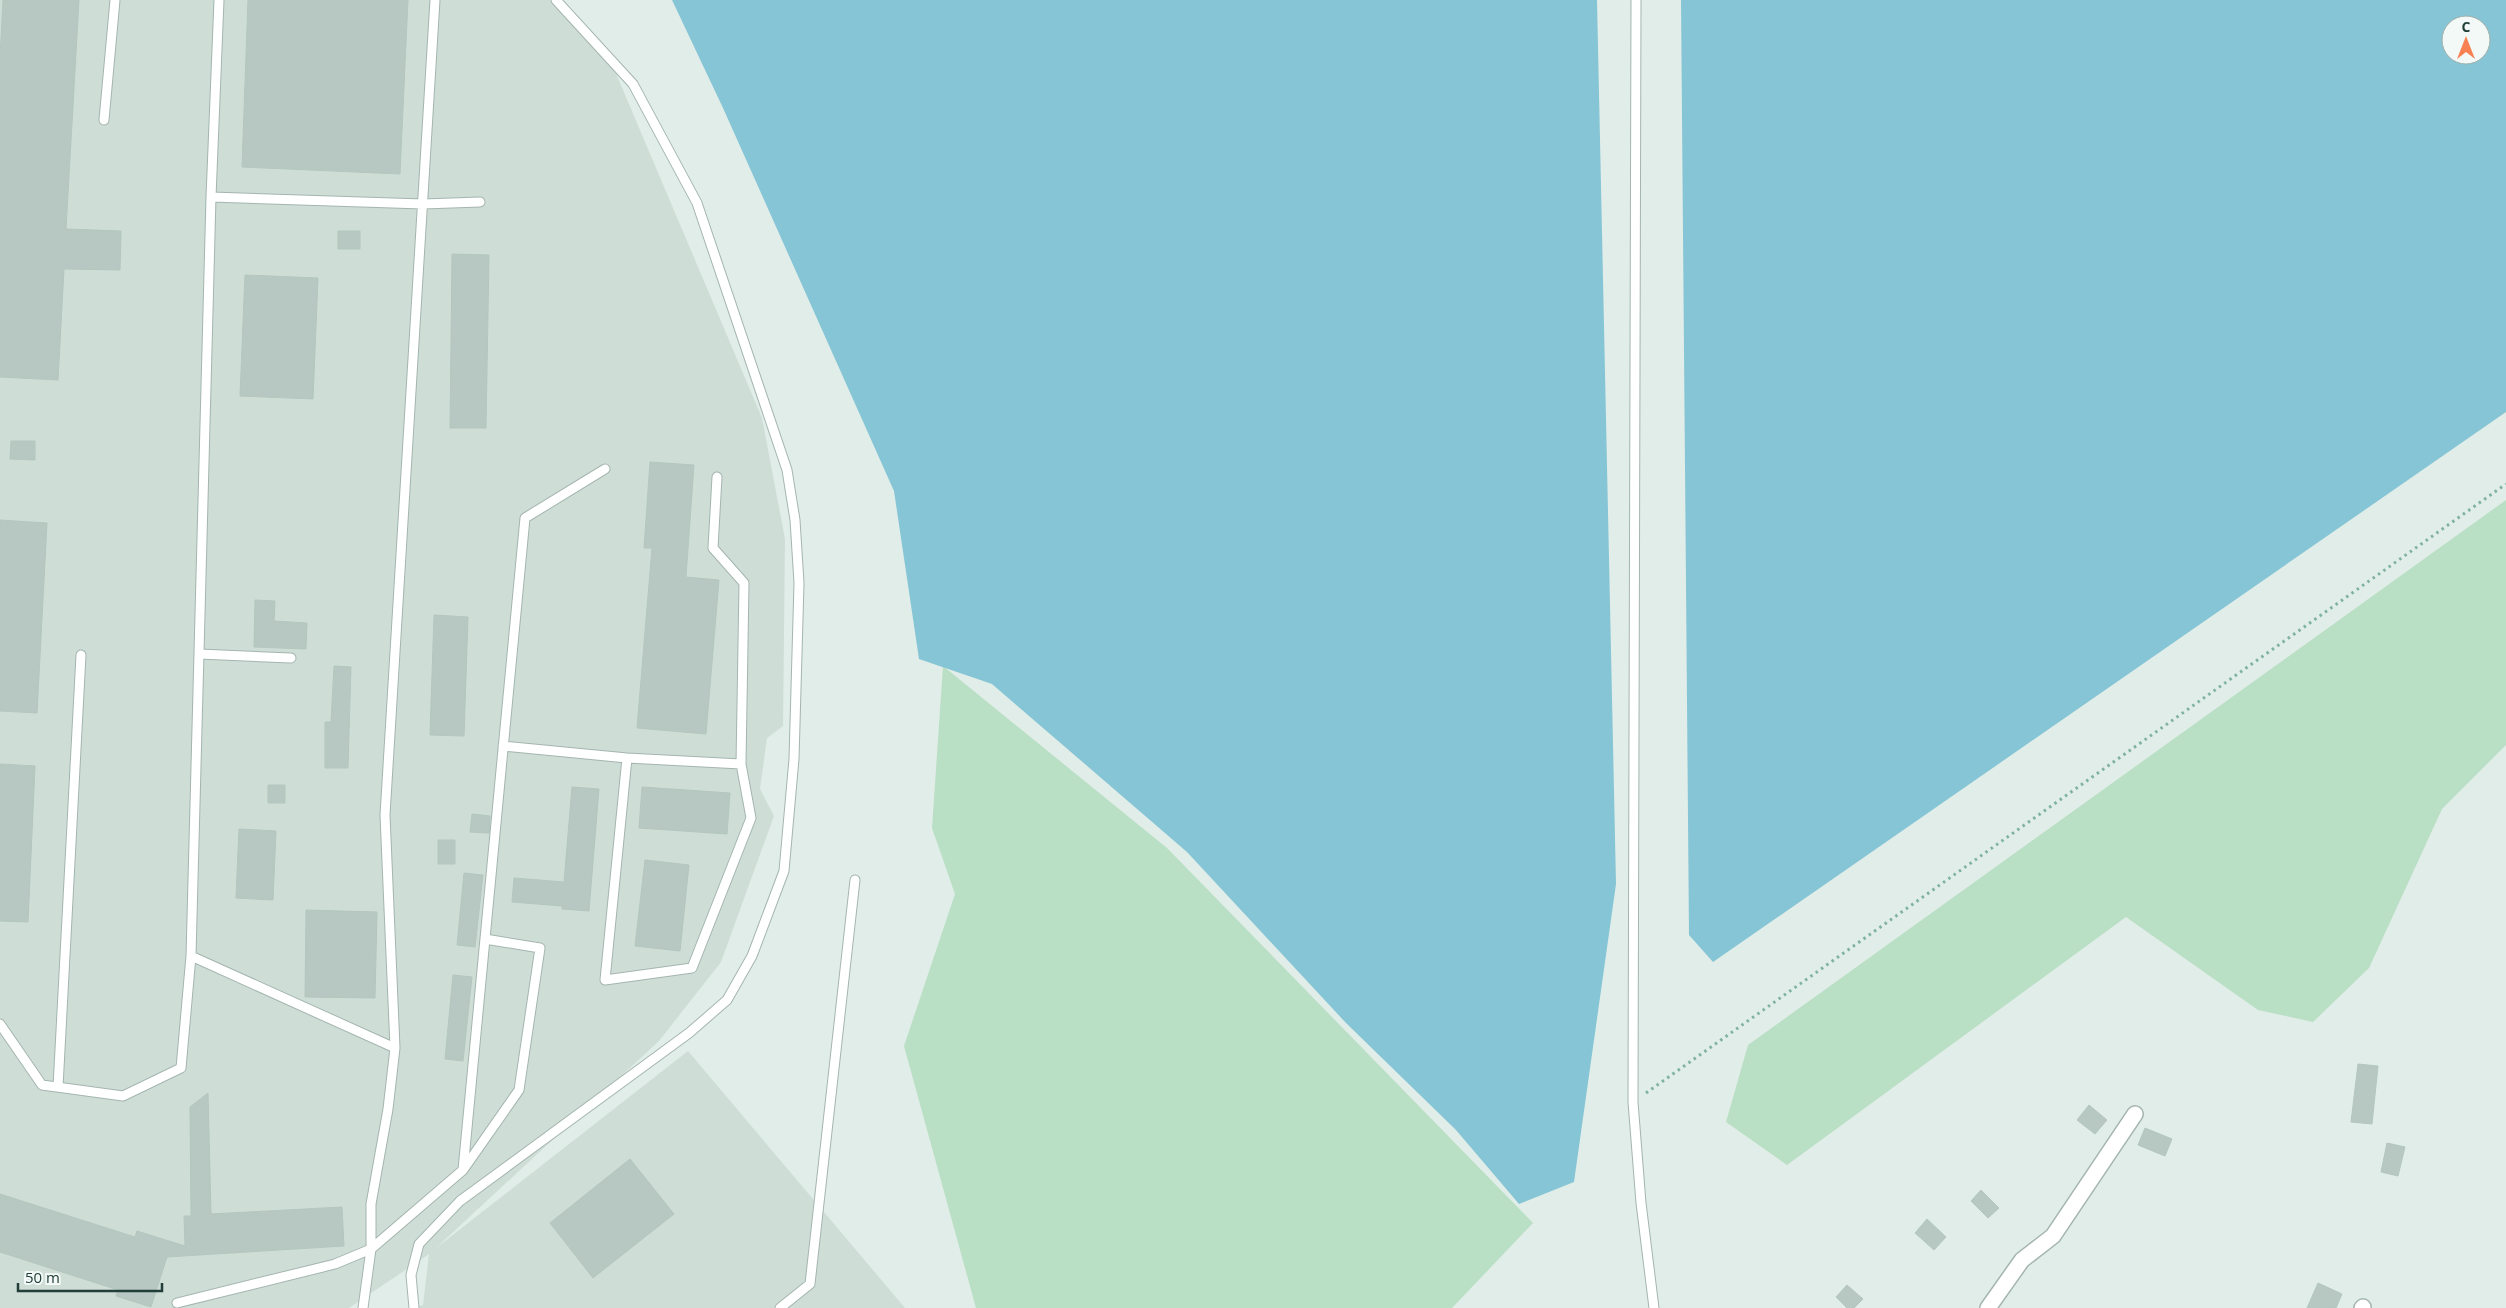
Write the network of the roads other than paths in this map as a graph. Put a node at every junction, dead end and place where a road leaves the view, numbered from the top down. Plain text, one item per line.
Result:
1 (115, 0) edge
2 (220, 0) edge
3 (435, 0) edge
4 (556, 0) edge
5 (1636, 0) edge
6 (104, 120) dead end
7 (211, 197) junction
8 (480, 202) dead end
9 (423, 204) junction
10 (605, 469) dead end
11 (717, 477) dead end
12 (199, 654) junction
13 (81, 655) dead end
14 (291, 658) dead end
15 (503, 746) junction
16 (627, 758) junction
17 (741, 764) junction
18 (856, 880) dead end
19 (485, 939) junction
20 (191, 956) junction
21 (0, 1024) edge
22 (396, 1048) junction
23 (58, 1087) junction
24 (2135, 1114) dead end
25 (463, 1170) junction
26 (371, 1249) junction
27 (176, 1303) dead end
28 (363, 1308) edge
29 (414, 1308) edge
30 (780, 1308) edge
31 (1654, 1308) edge
32 (1988, 1308) edge

1 - 6 lane
2 - 7 lane
3 - 9 lane
4 - 29 lane
5 - 31 lane
7 - 9 lane
7 - 12 lane
8 - 9 lane
9 - 22 lane
10 - 15 lane
11 - 17 lane
12 - 14 lane
12 - 20 lane
13 - 23 lane
15 - 16 lane
15 - 19 lane
16 - 17 lane
16 - 17 lane
18 - 30 lane
19 - 25 lane
19 - 25 lane
20 - 22 lane
20 - 23 lane
21 - 23 lane
22 - 26 lane
24 - 32 street
25 - 26 lane
26 - 27 lane
26 - 28 lane

